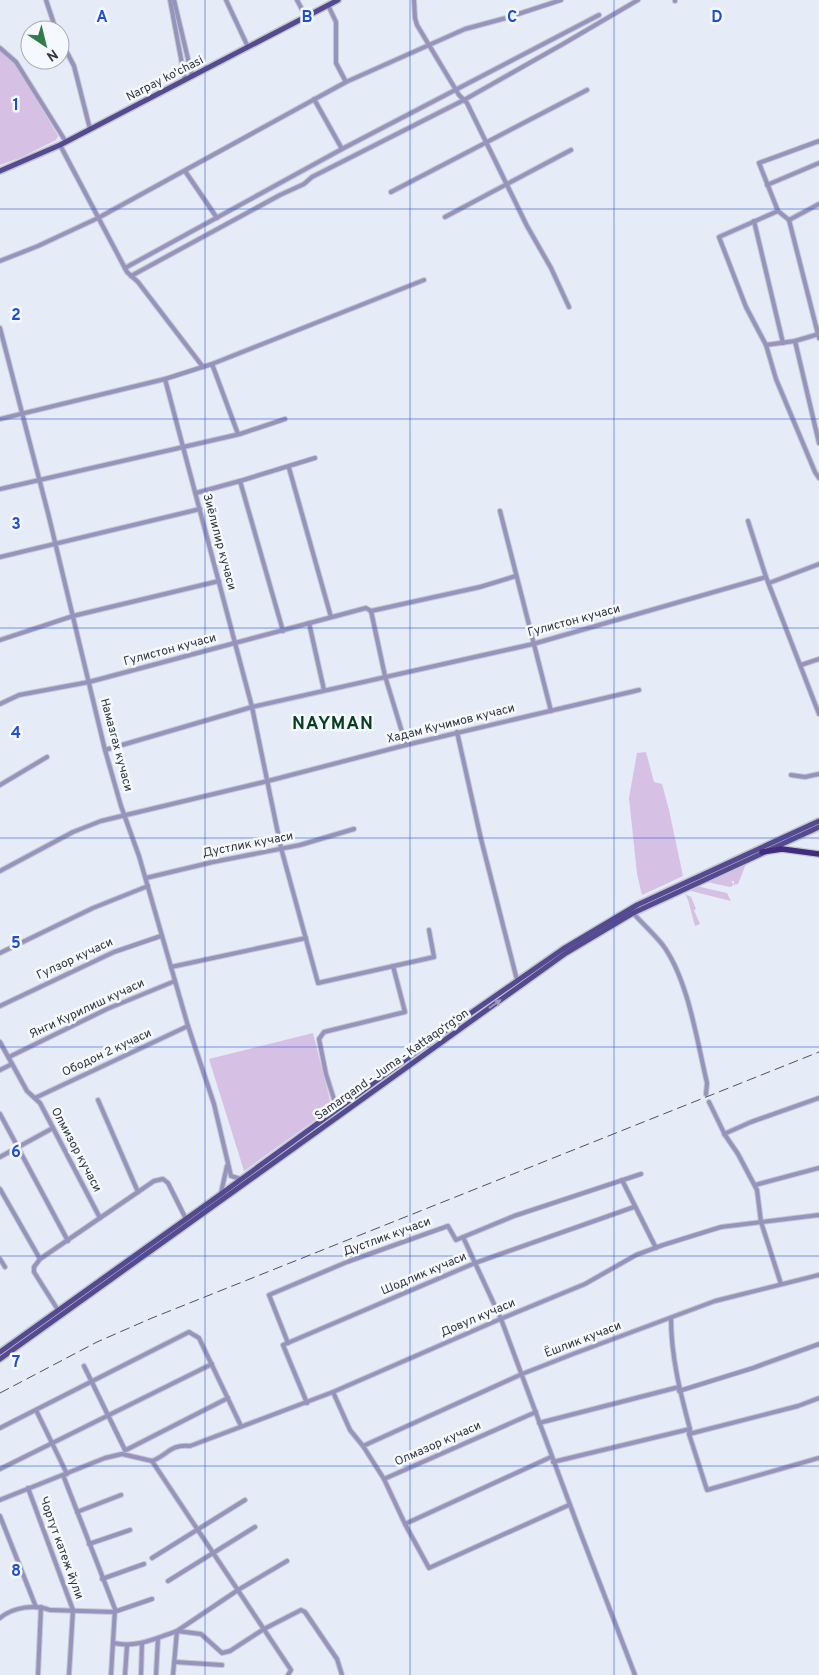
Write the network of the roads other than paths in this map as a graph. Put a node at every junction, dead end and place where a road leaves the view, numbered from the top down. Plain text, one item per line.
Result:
1 (46, 0) edge
2 (170, 0) edge
3 (174, 0) edge
4 (226, 0) edge
5 (297, 0) edge
6 (338, 0) edge
7 (414, 0) edge
8 (561, 0) edge
9 (638, 0) edge
10 (328, 5) junction
11 (599, 15) dead end
12 (306, 17) junction
13 (53, 20) edge
14 (429, 45) junction
15 (248, 47) junction
16 (0, 48) edge
17 (70, 58) edge
18 (192, 76) junction
19 (185, 80) junction
20 (346, 82) junction
21 (456, 90) junction
22 (586, 90) dead end
23 (314, 99) junction
24 (464, 100) junction
25 (90, 129) junction
26 (486, 141) junction
27 (819, 141) edge
28 (66, 142) junction
29 (60, 145) junction
30 (342, 149) junction
31 (571, 150) dead end
32 (819, 163) edge
33 (185, 171) junction
34 (0, 172) edge
35 (506, 184) junction
36 (768, 185) junction
37 (391, 192) dead end
38 (819, 204) edge
39 (778, 211) junction
40 (445, 217) dead end
41 (98, 218) junction
42 (217, 218) junction
43 (789, 220) junction
44 (754, 221) junction
45 (0, 261) edge
46 (125, 268) junction
47 (131, 276) junction
48 (424, 280) dead end
49 (569, 307) dead end
50 (0, 328) edge
51 (819, 335) edge
52 (795, 342) junction
53 (783, 343) junction
54 (766, 344) junction
55 (212, 364) junction
56 (203, 367) junction
57 (165, 378) junction
58 (23, 414) junction
59 (0, 419) edge
60 (285, 419) dead end
61 (817, 430) edge
62 (238, 434) junction
63 (819, 443) edge
64 (184, 445) junction
65 (315, 458) dead end
66 (288, 468) junction
67 (819, 478) edge
68 (39, 479) junction
69 (240, 481) junction
70 (0, 488) edge
71 (196, 493) junction
72 (200, 509) junction
73 (500, 511) dead end
74 (748, 521) dead end
75 (55, 543) junction
76 (0, 558) edge
77 (819, 564) edge
78 (516, 576) junction
79 (766, 577) junction
80 (219, 581) junction
81 (769, 583) junction
82 (371, 611) junction
83 (73, 616) junction
84 (331, 618) junction
85 (309, 623) junction
86 (283, 630) junction
87 (0, 640) edge
88 (236, 643) junction
89 (532, 644) junction
90 (819, 659) edge
91 (801, 665) junction
92 (386, 676) junction
93 (89, 682) junction
94 (324, 690) junction
95 (639, 690) dead end
96 (0, 704) edge
97 (252, 707) junction
98 (551, 711) junction
99 (819, 714) edge
100 (457, 732) junction
101 (406, 745) junction
102 (105, 750) junction
103 (47, 757) dead end
104 (791, 774) dead end
105 (819, 774) edge
106 (268, 781) junction
107 (0, 786) edge
108 (124, 815) junction
109 (819, 821) edge
110 (819, 827) edge
111 (354, 829) dead end
112 (281, 848) junction
113 (762, 852) junction
114 (819, 854) edge
115 (0, 871) edge
116 (146, 878) junction
117 (148, 886) junction
118 (633, 913) junction
119 (429, 930) dead end
120 (161, 936) junction
121 (306, 938) junction
122 (0, 953) edge
123 (393, 966) junction
124 (171, 967) junction
125 (517, 980) junction
126 (175, 981) junction
127 (0, 1006) edge
128 (473, 1016) junction
129 (188, 1026) junction
130 (0, 1042) edge
131 (9, 1057) junction
132 (12, 1064) junction
133 (0, 1070) edge
134 (365, 1093) junction
135 (706, 1094) dead end
136 (34, 1098) junction
137 (819, 1098) edge
138 (98, 1100) dead end
139 (709, 1102) dead end
140 (337, 1109) junction
141 (0, 1114) edge
142 (53, 1128) junction
143 (724, 1134) junction
144 (19, 1147) junction
145 (0, 1157) edge
146 (228, 1164) junction
147 (819, 1168) edge
148 (641, 1174) dead end
149 (242, 1179) junction
150 (622, 1180) junction
151 (755, 1185) junction
152 (0, 1188) edge
153 (138, 1192) junction
154 (221, 1194) junction
155 (634, 1207) junction
156 (819, 1215) edge
157 (100, 1218) junction
158 (186, 1219) junction
159 (761, 1222) junction
160 (463, 1237) junction
161 (68, 1240) junction
162 (656, 1248) junction
163 (0, 1259) edge
164 (40, 1260) junction
165 (475, 1263) junction
166 (5, 1267) dead end
167 (819, 1275) edge
168 (781, 1284) junction
169 (70, 1304) junction
170 (58, 1310) junction
171 (671, 1318) junction
172 (501, 1319) junction
173 (288, 1343) junction
174 (819, 1344) edge
175 (0, 1352) edge
176 (0, 1359) edge
177 (212, 1364) junction
178 (84, 1366) dead end
179 (522, 1374) junction
180 (92, 1381) junction
181 (679, 1389) junction
182 (333, 1392) junction
183 (228, 1398) junction
184 (819, 1398) edge
185 (307, 1403) junction
186 (36, 1410) junction
187 (536, 1412) junction
188 (109, 1416) junction
189 (539, 1423) junction
190 (241, 1426) junction
191 (0, 1428) edge
192 (689, 1431) junction
193 (52, 1444) junction
194 (363, 1446) junction
195 (126, 1450) junction
196 (122, 1454) junction
197 (551, 1456) junction
198 (819, 1458) edge
199 (152, 1461) junction
200 (553, 1462) junction
201 (0, 1469) edge
202 (65, 1474) junction
203 (384, 1479) junction
204 (28, 1488) junction
205 (120, 1495) dead end
206 (0, 1500) edge
207 (246, 1500) dead end
208 (570, 1505) junction
209 (77, 1512) junction
210 (0, 1516) edge
211 (405, 1524) junction
212 (255, 1527) dead end
213 (198, 1529) junction
214 (130, 1530) dead end
215 (89, 1544) junction
216 (214, 1552) junction
217 (152, 1558) dead end
218 (287, 1561) dead end
219 (144, 1564) dead end
220 (102, 1579) junction
221 (168, 1581) dead end
222 (238, 1590) junction
223 (152, 1599) dead end
224 (39, 1607) junction
225 (73, 1610) junction
226 (114, 1612) junction
227 (0, 1618) edge
228 (264, 1629) junction
229 (177, 1631) junction
230 (158, 1638) junction
231 (113, 1643) junction
232 (142, 1643) junction
233 (127, 1646) junction
234 (175, 1662) junction
235 (222, 1665) dead end
236 (38, 1675) edge
237 (69, 1675) edge
238 (111, 1675) edge
239 (125, 1675) edge
240 (141, 1675) edge
241 (156, 1675) edge
242 (173, 1675) edge
243 (288, 1675) edge
244 (342, 1675) edge
245 (636, 1675) edge

1 - 13 street
2 - 19 street
3 - 18 street
4 - 15 street
5 - 12 street
6 - 10 main road, Narpay ko'chasi
7 - 14 street
8 - 14 street
9 - 24 street
10 - 12 main road, Narpay ko'chasi
10 - 20 street
11 - 21 street
12 - 15 main road, Narpay ko'chasi
14 - 20 street
14 - 21 street
15 - 18 main road, Narpay ko'chasi
16 - 28 street
17 - 25 street
18 - 19 main road, Narpay ko'chasi
19 - 25 main road, Narpay ko'chasi
20 - 23 street
21 - 24 street
21 - 30 street
22 - 26 street
23 - 30 street
23 - 33 street
24 - 26 street
24 - 47 street
25 - 28 main road, Narpay ko'chasi
26 - 35 street
26 - 37 street
27 - 36 street
28 - 29 main road, Narpay ko'chasi
29 - 34 main road, Narpay ko'chasi
29 - 41 street
30 - 42 street
31 - 35 street
32 - 36 street
33 - 41 street
33 - 42 street
35 - 40 street
35 - 49 street
36 - 39 street
38 - 43 street
39 - 43 street
39 - 44 street
41 - 45 street
41 - 46 street
42 - 46 street
43 - 51 street
44 - 53 street
44 - 54 street
46 - 47 street
47 - 56 street
48 - 55 street
50 - 58 street, Намазгах кучаси
51 - 52 street
52 - 53 street
52 - 61 street
53 - 54 street
54 - 67 street
55 - 56 street
55 - 62 street
56 - 57 street
57 - 58 street
57 - 64 street, Зиёлилир кучаси
58 - 59 street
58 - 68 street, Намазгах кучаси
60 - 62 street
61 - 63 street
62 - 64 street
64 - 68 street
64 - 71 street, Зиёлилир кучаси
65 - 66 street
66 - 69 street
66 - 84 street
68 - 70 street
68 - 75 street, Намазгах кучаси
69 - 71 street
69 - 86 street
71 - 72 street, Зиёлилир кучаси
72 - 75 street
72 - 80 street, Зиёлилир кучаси
73 - 78 street
74 - 79 street
75 - 76 street
75 - 83 street, Намазгах кучаси
77 - 81 street
78 - 82 street, Гулистон кучаси
78 - 89 street
79 - 81 street
79 - 89 street, Гулистон кучаси
80 - 83 street
80 - 88 street, Зиёлилир кучаси
81 - 91 street
82 - 84 street, Гулистон кучаси
82 - 92 street
83 - 87 street
83 - 93 street, Намазгах кучаси
84 - 85 street, Гулистон кучаси
85 - 86 street, Гулистон кучаси
85 - 94 street
86 - 88 street, Гулистон кучаси
88 - 93 street, Гулистон кучаси
88 - 97 street, Зиёлилир кучаси
89 - 92 street, Гулистон кучаси
89 - 98 street
90 - 91 street
91 - 99 street
92 - 94 street, Гулистон кучаси
92 - 101 street
93 - 96 street, Гулистон кучаси
93 - 102 street, Намазгах кучаси
94 - 97 street, Гулистон кучаси
95 - 98 street, Хадам Кучимов кучаси
97 - 102 street, Гулистон кучаси
97 - 106 street, Зиёлилир кучаси
98 - 100 street, Хадам Кучимов кучаси
100 - 101 street, Хадам Кучимов кучаси
100 - 125 street
101 - 106 street, Хадам Кучимов кучаси
102 - 108 street, Намазгах кучаси
103 - 107 street
104 - 105 street
106 - 108 street, Хадам Кучимов кучаси
106 - 112 street, Зиёлилир кучаси
108 - 115 street, Хадам Кучимов кучаси
108 - 116 street, Намазгах кучаси
109 - 125 main road, Samarqand - Juma - Kattaqo‘rg‘on
110 - 113 main road, Samarqand - Juma - Kattaqo‘rg‘on
111 - 112 street, Дустлик кучаси
112 - 116 street, Дустлик кучаси
112 - 121 street, Зиёлилир кучаси
113 - 114 highway
113 - 118 main road, Samarqand - Juma - Kattaqo‘rg‘on
116 - 117 street, Намазгах кучаси
117 - 120 street, Намазгах кучаси
117 - 122 street
128 -> 118 main road, Samarqand - Juma - Kattaqo‘rg‘on
118 - 135 street
119 - 123 street
120 - 124 street, Намазгах кучаси
120 - 127 street, Гулзор кучаси
121 - 123 street, Зиёлилир кучаси
121 - 124 street
123 - 140 street
124 - 126 street, Намазгах кучаси
125 - 128 main road, Samarqand - Juma - Kattaqo‘rg‘on
126 - 129 street, Намазгах кучаси
126 - 131 street, Янги Курилиш кучаси
128 - 134 main road, Samarqand - Juma - Kattaqo‘rg‘on
129 - 136 street, Ободон 2 кучаси
129 - 146 street, Намазгах кучаси
130 - 131 street, Олмизор кучаси
131 - 132 street, Олмизор кучаси
132 - 133 street
132 - 136 street, Олмизор кучаси
134 - 140 main road, Samarqand - Juma - Kattaqo‘rg‘on
134 - 169 main road, Samarqand - Juma - Kattaqo‘rg‘on
136 - 142 street, Олмизор кучаси
137 - 143 street
138 - 153 street
139 - 143 street
140 - 149 main road, Samarqand - Juma - Kattaqo‘rg‘on
141 - 144 street
142 - 144 street
142 - 157 street, Олмизор кучаси
143 - 151 street
144 - 145 street
144 - 161 street
146 - 149 street
146 - 154 street
147 - 151 street
148 - 150 street
149 - 154 main road, Samarqand - Juma - Kattaqo‘rg‘on
150 - 155 street
150 - 160 street
151 - 159 street
152 - 164 street
153 - 157 street
153 - 158 street
154 - 158 main road, Samarqand - Juma - Kattaqo‘rg‘on
155 - 162 street
155 - 165 street, Шодлик кучаси
156 - 159 street, Довул кучаси
157 - 161 street
158 - 169 main road, Samarqand - Juma - Kattaqo‘rg‘on
159 - 162 street, Довул кучаси
159 - 168 street
160 - 165 street
160 - 173 street, Дустлик кучаси
161 - 164 street
162 - 172 street, Довул кучаси
163 - 166 street
164 - 170 street
165 - 172 street
165 - 173 street, Шодлик кучаси
167 - 168 street, Ёшлик кучаси
168 - 171 street, Ёшлик кучаси
169 - 170 main road, Samarqand - Juma - Kattaqo‘rg‘on
169 - 176 main road, Samarqand - Juma - Kattaqo‘rg‘on
170 - 175 main road, Samarqand - Juma - Kattaqo‘rg‘on
171 - 179 street, Ёшлик кучаси
171 - 181 street
172 - 179 street
172 - 182 street, Довул кучаси
173 - 185 street
174 - 181 street
177 - 180 street
177 - 183 street
177 - 188 street
178 - 180 street
179 - 187 street
179 - 194 street, Ёшлик кучаси
180 - 186 street
180 - 188 street
181 - 189 street
181 - 192 street
182 - 185 street, Довул кучаси
182 - 194 street, Олмазор кучаси
183 - 190 street
183 - 195 street, Чортут катеж йули
184 - 192 street
185 - 190 street, Довул кучаси
186 - 191 street
186 - 193 street
187 - 189 street
187 - 203 street, Олмазор кучаси
188 - 193 street
188 - 195 street
189 - 197 street
190 - 199 street, Довул кучаси
192 - 198 street
192 - 200 street
193 - 201 street
193 - 202 street
194 - 203 street, Олмазор кучаси
195 - 196 street, Чортут катеж йули
196 - 199 street, Чортут катеж йули
196 - 202 street, Чортут катеж йули
197 - 200 street
197 - 211 street
199 - 213 street
200 - 208 street
202 - 204 street, Чортут катеж йули
202 - 209 street
203 - 211 street
204 - 206 street, Чортут катеж йули
204 - 225 street, Чортут катеж йули
205 - 209 street
207 - 213 street
208 - 211 street
208 - 245 street
209 - 215 street
210 - 224 street
212 - 216 street
213 - 216 street
213 - 217 street
214 - 215 street
215 - 220 street
216 - 221 street
216 - 222 street
218 - 222 street
219 - 220 street
220 - 226 street
222 - 228 street
222 - 229 street
223 - 226 street
224 - 225 street
224 - 227 street
224 - 236 street
225 - 226 street
225 - 237 street, Чортут катеж йули
226 - 231 street
228 - 229 street
228 - 243 street
228 - 244 street
229 - 230 street
229 - 234 street
230 - 232 street
230 - 241 street
231 - 233 street
231 - 238 street
232 - 233 street
232 - 240 street
233 - 239 street
234 - 235 street
234 - 242 street

